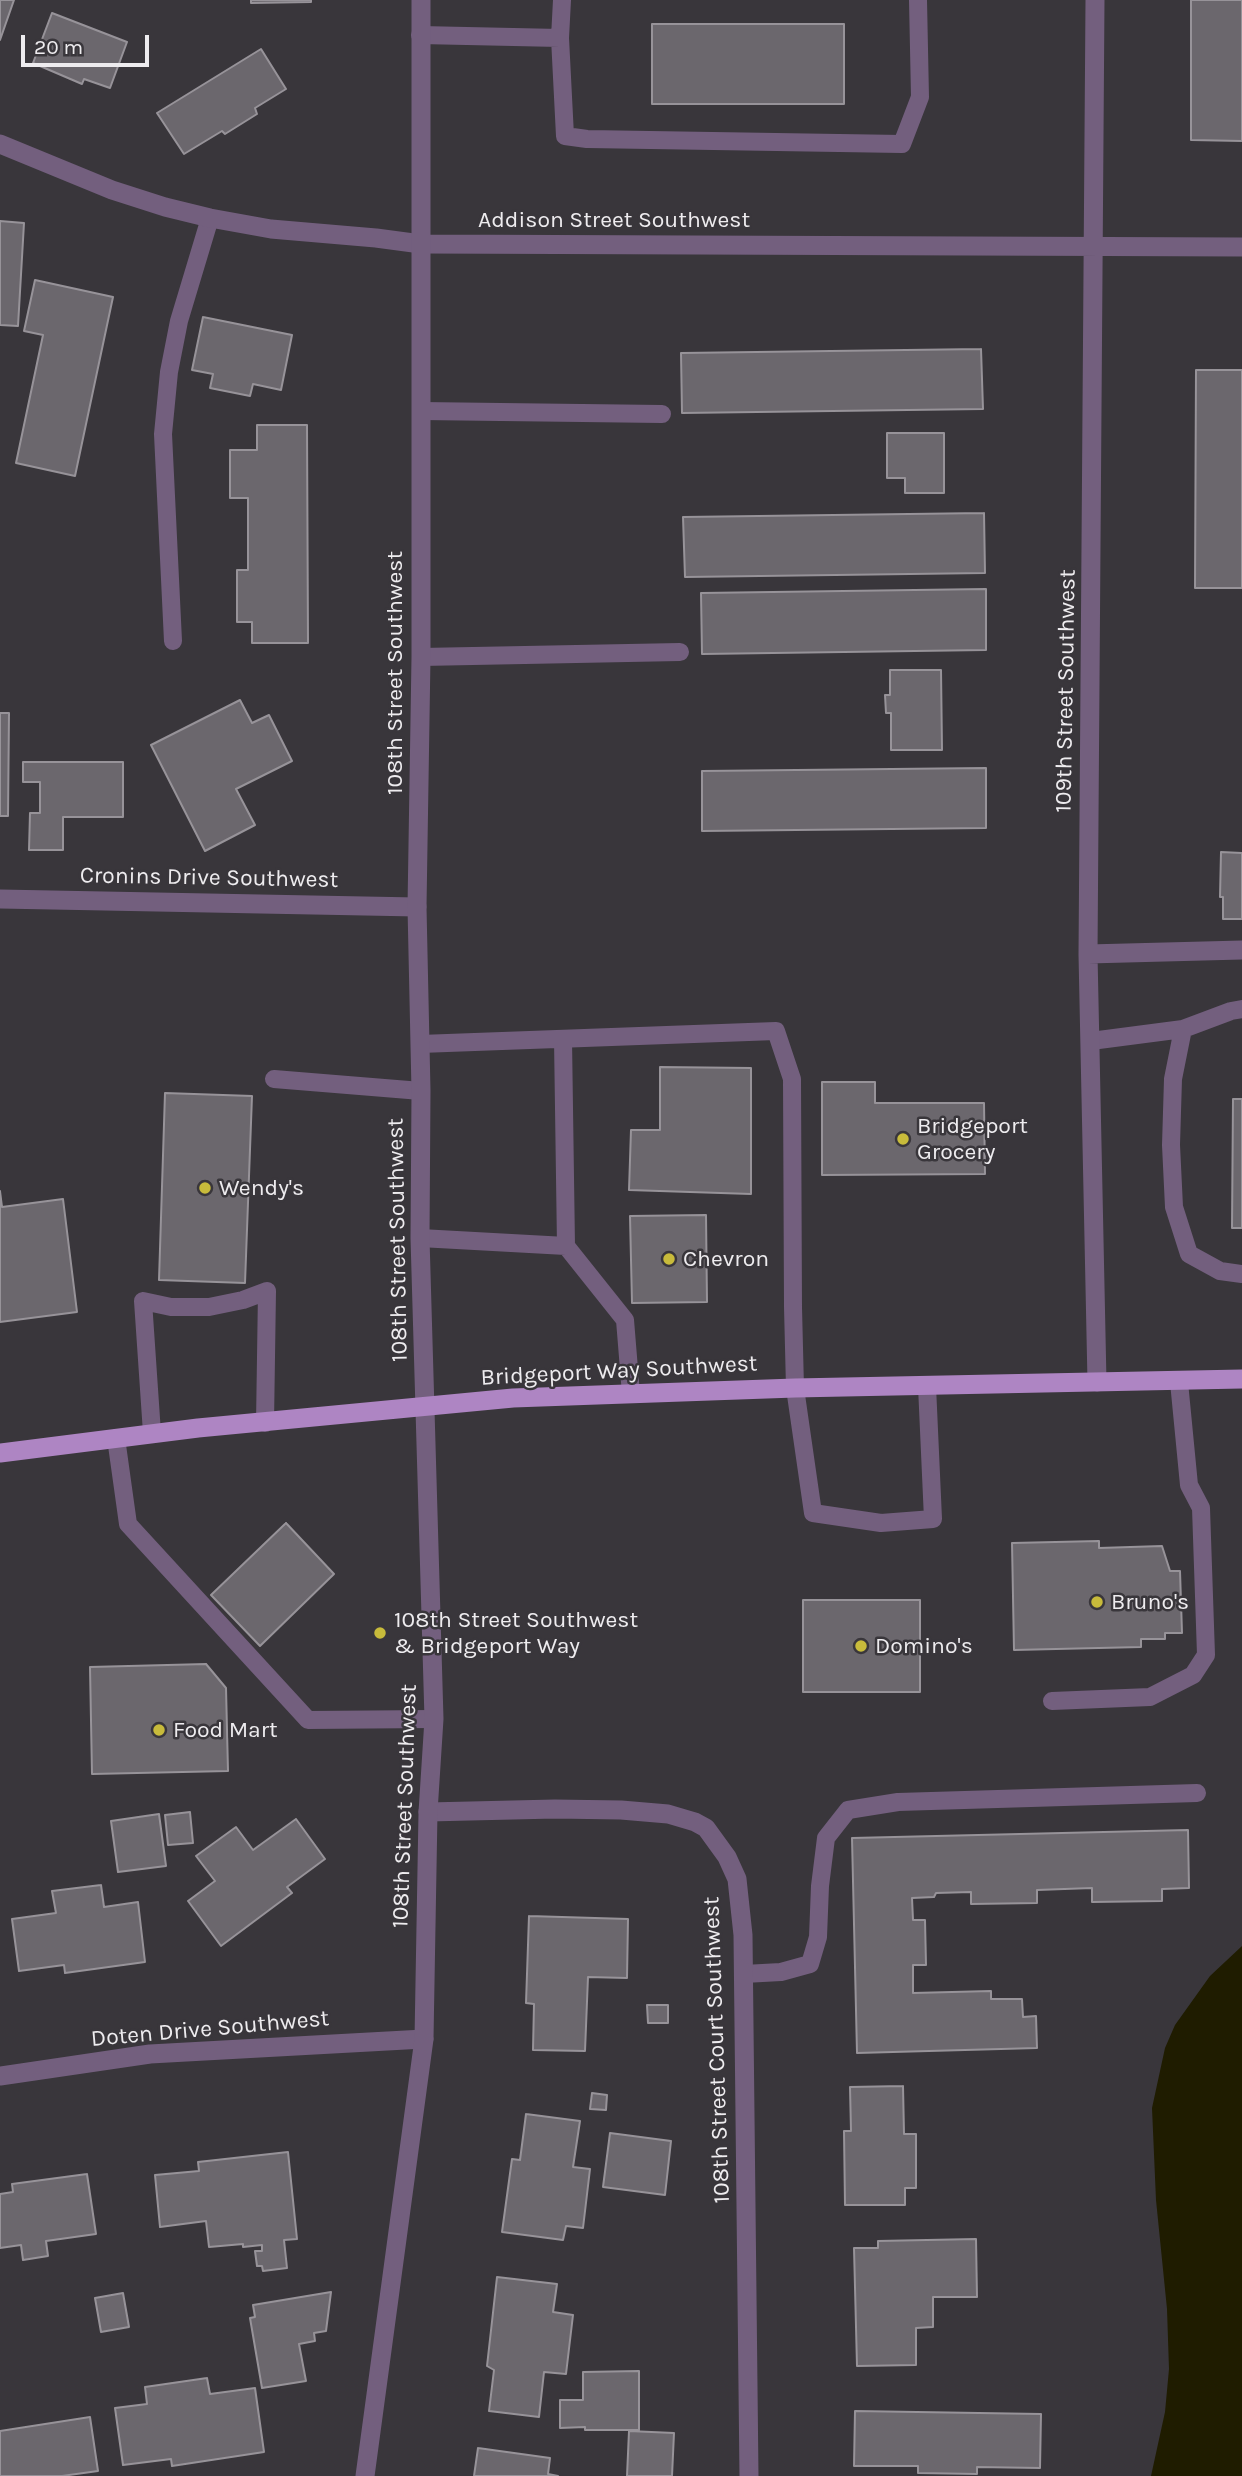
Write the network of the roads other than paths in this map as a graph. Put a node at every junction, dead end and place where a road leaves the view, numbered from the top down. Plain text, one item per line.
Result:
1 (421, 0) edge
2 (562, 0) edge
3 (918, 0) edge
4 (1095, 0) edge
5 (420, 35) junction
6 (560, 38) junction
7 (0, 144) edge
8 (210, 218) junction
9 (421, 244) junction
10 (1095, 246) junction
11 (1242, 247) edge
12 (421, 411) junction
13 (662, 414) dead end
14 (173, 641) dead end
15 (680, 652) dead end
16 (421, 657) junction
17 (0, 899) edge
18 (417, 907) junction
19 (1242, 950) edge
20 (1088, 954) junction
21 (1242, 1009) edge
22 (1183, 1029) junction
23 (563, 1039) junction
24 (1091, 1041) junction
25 (420, 1044) junction
26 (274, 1079) dead end
27 (421, 1091) junction
28 (420, 1238) junction
29 (566, 1246) junction
30 (1242, 1274) edge
31 (1242, 1379) edge
32 (1097, 1382) junction
33 (1179, 1382) junction
34 (927, 1386) junction
35 (796, 1388) junction
36 (631, 1394) junction
37 (425, 1407) junction
38 (265, 1423) junction
39 (152, 1433) junction
40 (116, 1438) junction
41 (0, 1453) edge
42 (1052, 1701) dead end
43 (434, 1719) junction
44 (1197, 1793) dead end
45 (428, 1812) junction
46 (744, 1974) junction
47 (424, 2039) junction
48 (0, 2076) edge
49 (365, 2476) edge
50 (750, 2476) edge

1 - 5 street, 108th Street Southwest
2 - 6 lane
3 - 6 lane
4 - 10 street, 109th Street Southwest
5 - 6 lane
5 - 9 street, 108th Street Southwest
7 - 8 street, Addison Street Southwest
8 - 9 street, Addison Street Southwest
8 - 14 lane
9 - 10 street, Addison Street Southwest
9 - 12 street, 108th Street Southwest
10 - 11 street, Addison Street Southwest
10 - 20 street, 109th Street Southwest
12 - 13 lane
12 - 16 street, 108th Street Southwest
15 - 16 lane
16 - 18 street, 108th Street Southwest
17 - 18 street, Cronins Drive Southwest
18 - 25 street, 108th Street Southwest
19 - 20 street
20 - 24 street, 109th Street Southwest
21 - 22 lane
22 - 24 lane
22 - 30 lane
23 - 25 lane
23 - 29 lane
23 - 35 lane
24 - 32 street, 109th Street Southwest
25 - 27 street, 108th Street Southwest
26 - 27 lane
27 - 28 street, 108th Street Southwest
28 - 29 lane
28 - 37 street, 108th Street Southwest
29 - 36 lane
31 - 33 main road, Bridgeport Way Southwest
32 - 33 main road, Bridgeport Way Southwest
32 - 34 main road, Bridgeport Way Southwest
33 - 42 lane
34 - 35 main road, Bridgeport Way Southwest
34 - 35 lane
35 - 36 main road, Bridgeport Way Southwest
36 - 37 main road, Bridgeport Way Southwest
37 - 38 main road, Bridgeport Way Southwest
37 - 43 street, 108th Street Southwest
38 - 39 main road, Bridgeport Way Southwest
38 - 39 lane
39 - 40 main road, Bridgeport Way Southwest
40 - 41 main road, Bridgeport Way Southwest
40 - 43 lane
43 - 45 street, 108th Street Southwest
44 - 46 lane
45 - 46 street, 108th Street Court Southwest
45 - 47 street, 108th Street Southwest
46 - 50 street, 108th Street Court Southwest
47 - 48 street, Doten Drive Southwest
47 - 49 street, 108th Street Southwest

